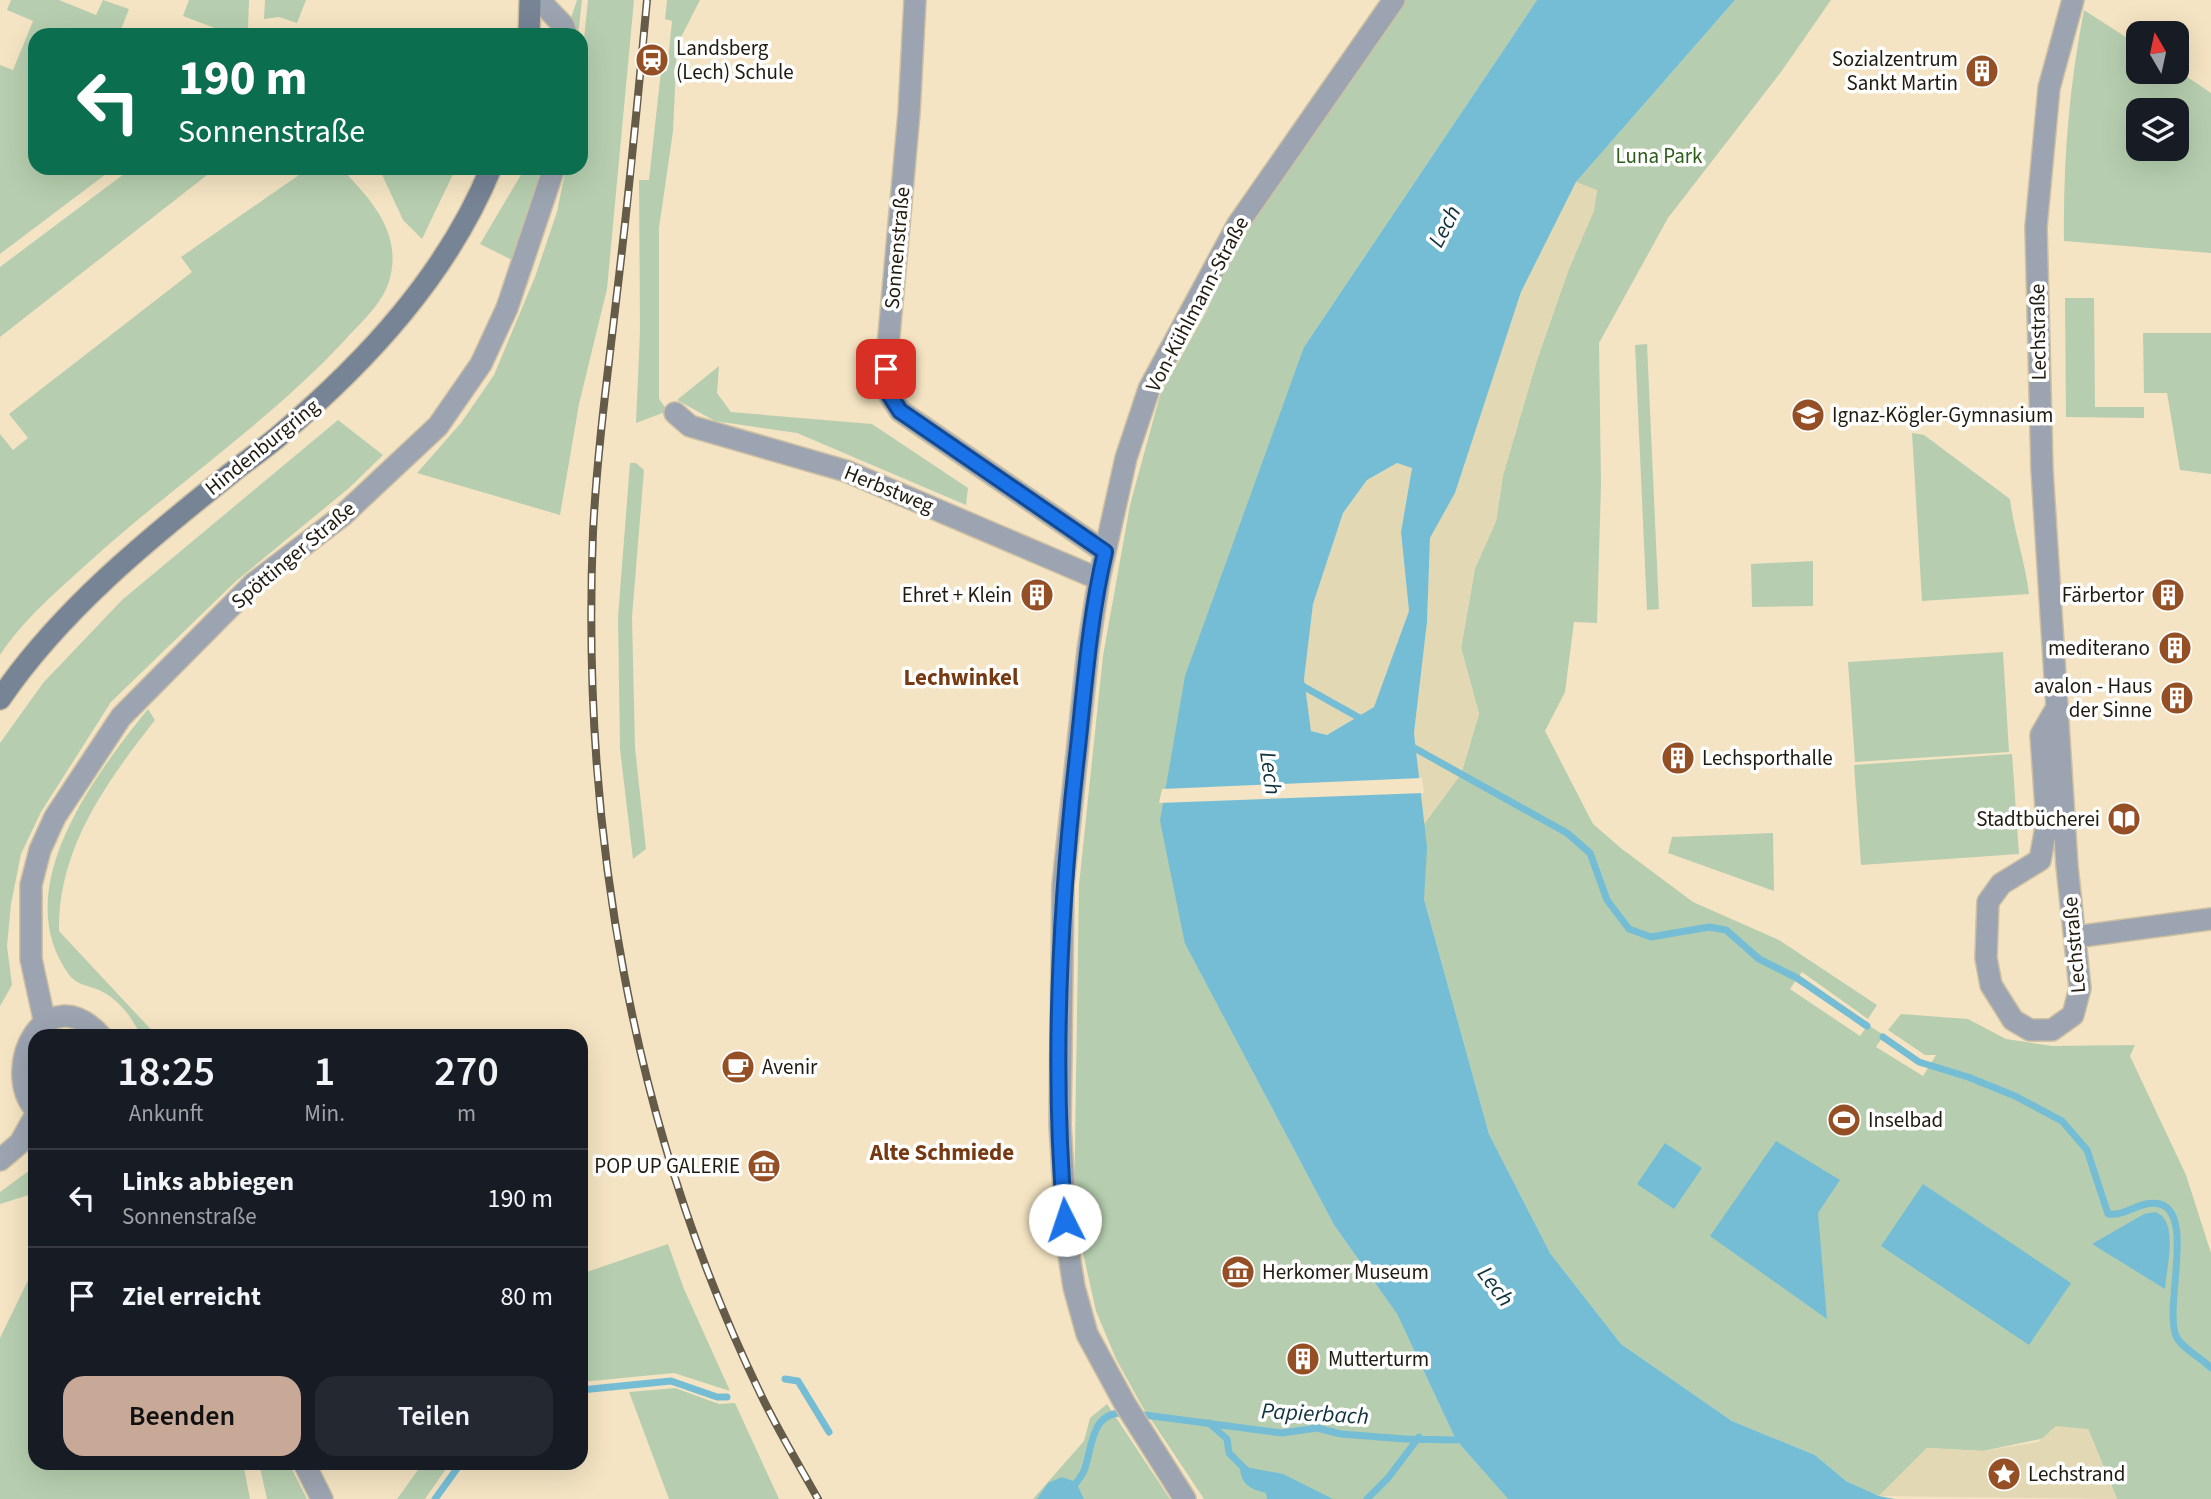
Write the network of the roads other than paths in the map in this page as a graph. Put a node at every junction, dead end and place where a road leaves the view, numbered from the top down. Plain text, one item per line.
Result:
1 (530, 0) edge
2 (539, 0) edge
3 (915, 0) edge
4 (1394, 0) edge
5 (2073, 0) edge
6 (529, 28) edge
7 (564, 28) edge
8 (488, 175) edge
9 (552, 175) edge
10 (675, 413) dead end
11 (1105, 552) junction
12 (1099, 579) junction
13 (0, 699) edge
14 (2056, 709) junction
15 (2211, 919) edge
16 (2075, 937) junction
17 (44, 1018) junction
18 (29, 1029) edge
19 (93, 1029) edge
20 (28, 1030) edge
21 (6, 1077) edge
22 (28, 1103) edge
23 (28, 1129) edge
24 (0, 1160) edge
25 (308, 1470) edge
26 (322, 1499) edge
27 (1185, 1499) edge

1 - 6 main road
2 - 7 street
3 - 11 street, Sonnenstraße
4 - 11 street, Von-Kühlmann-Straße
5 - 14 street, Lechstraße
8 - 13 main road, Hindenburgring
9 - 17 street, Spöttinger Straße
10 - 12 street, Herbstweg
11 - 12 street, Von-Kühlmann-Straße
12 - 27 street, Von-Kühlmann-Straße
14 - 16 street, Lechstraße
14 - 16 street, Lechstraße
15 - 16 street
17 - 18 street
17 - 19 street
20 - 21 street
21 - 22 street
23 - 24 street
25 - 26 street

